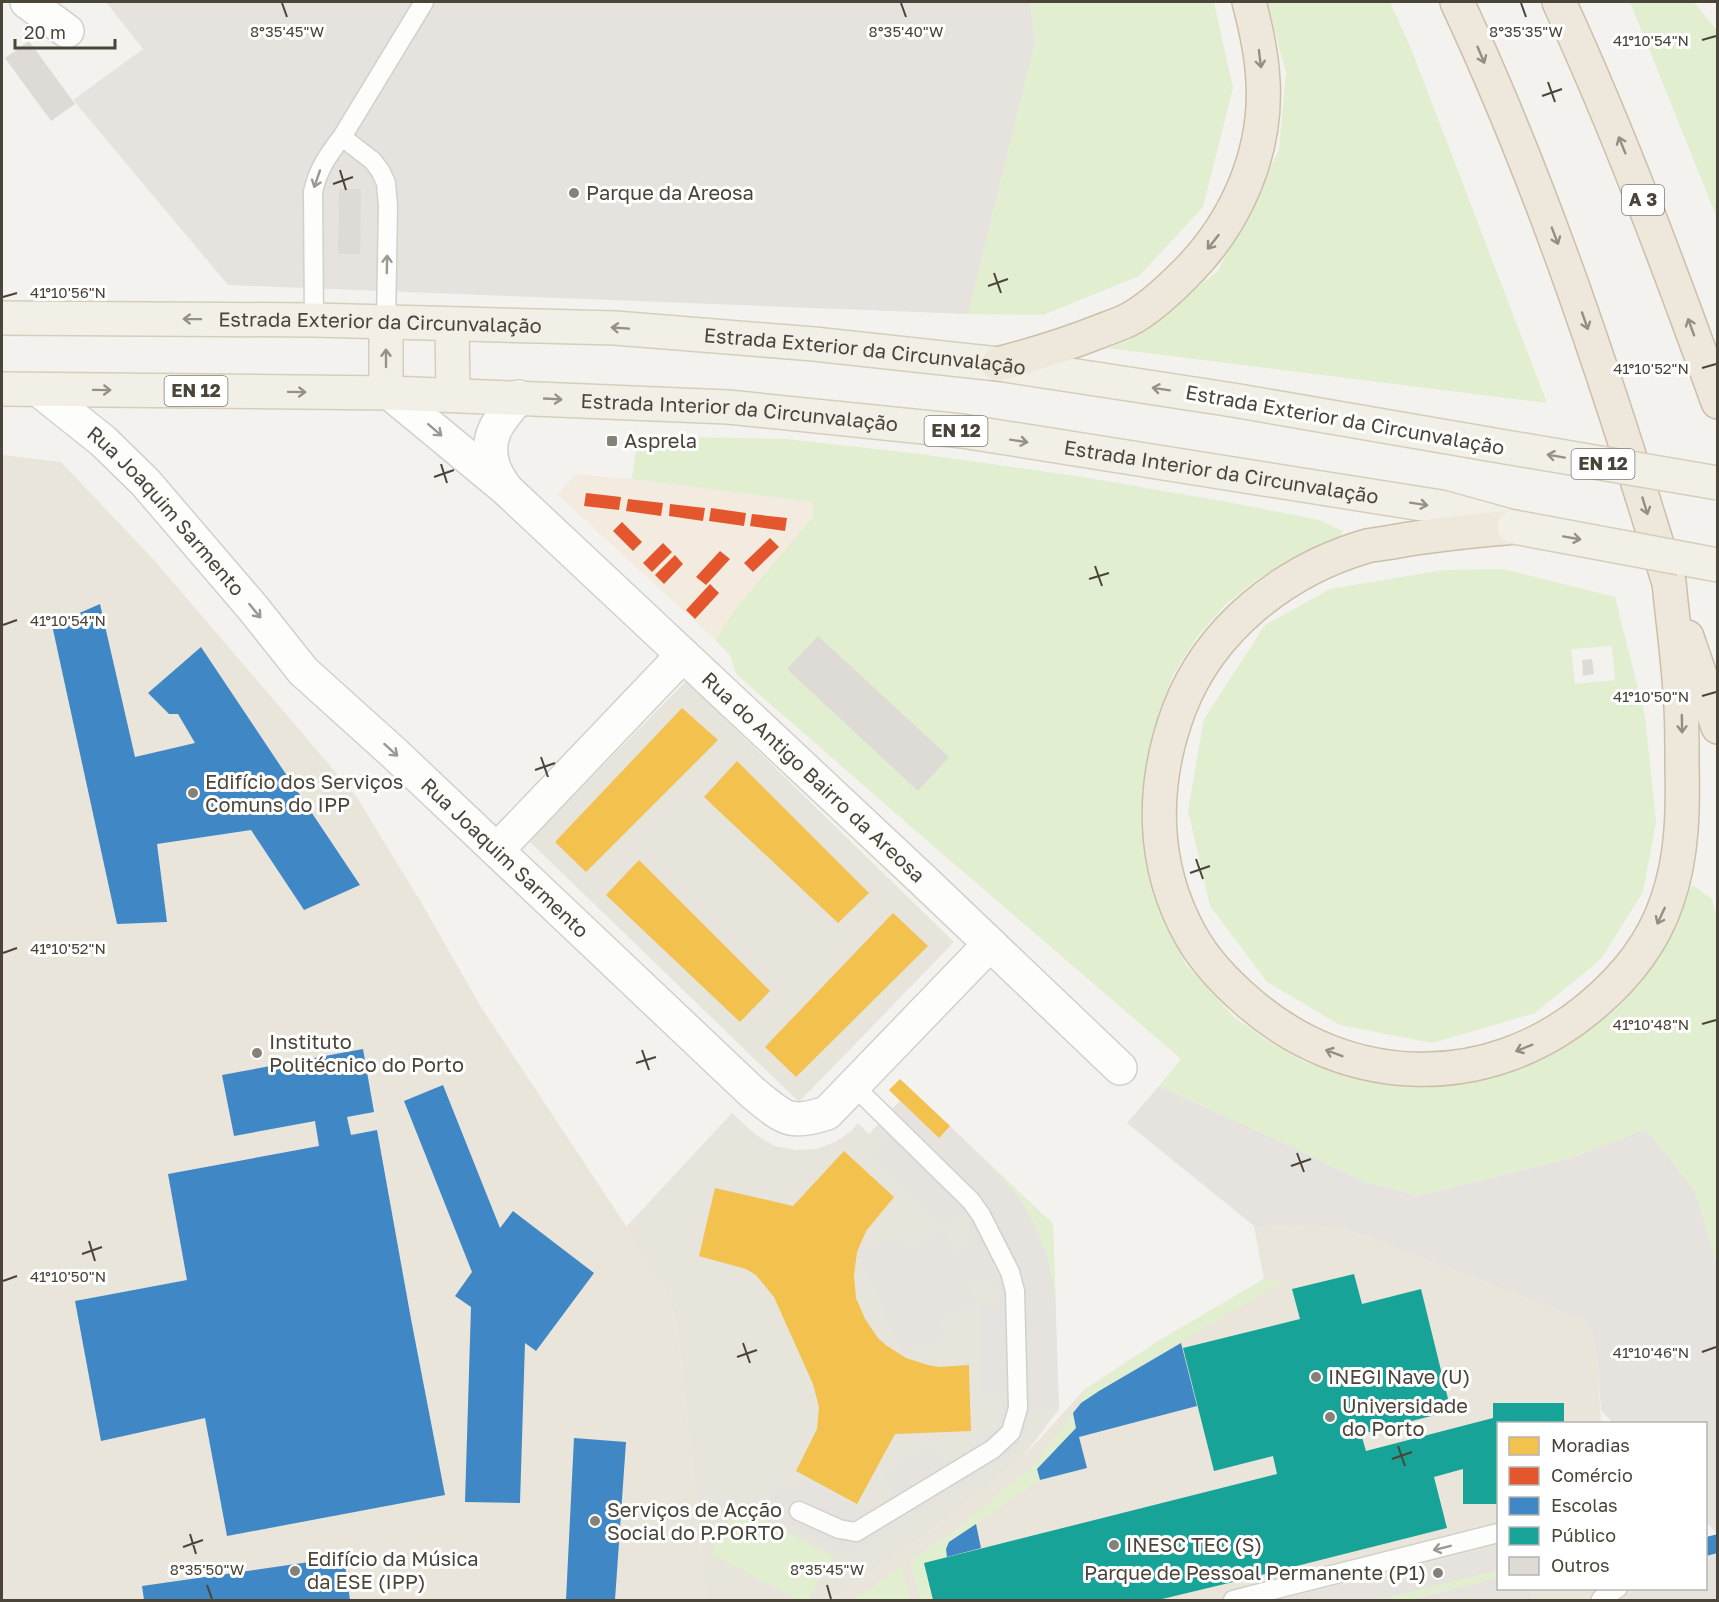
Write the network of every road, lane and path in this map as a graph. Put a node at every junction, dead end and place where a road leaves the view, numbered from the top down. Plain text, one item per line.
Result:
1 (27, 2) edge
2 (424, 2) edge
3 (1249, 2) edge
4 (1458, 2) edge
5 (1559, 2) edge
6 (67, 31) dead end
7 (342, 137) junction
8 (2, 318) edge
9 (314, 320) junction
10 (386, 322) junction
11 (452, 324) junction
12 (998, 364) junction
13 (2, 389) edge
14 (39, 390) junction
15 (388, 393) junction
16 (453, 395) junction
17 (519, 397) junction
18 (1718, 402) edge
19 (1718, 483) edge
20 (505, 488) junction
21 (1514, 527) junction
22 (1718, 565) edge
23 (1669, 582) junction
24 (683, 655) junction
25 (1718, 727) edge
26 (497, 850) junction
27 (990, 944) junction
28 (1120, 1068) dead end
29 (854, 1086) junction
30 (799, 1511) dead end
31 (1497, 1533) edge
32 (1615, 1590) edge
33 (1235, 1594) edge
34 (1599, 1600) edge

1 - 6 street
2 - 7 lane
3 -> 12 highway
4 -> 23 highway
18 -> 5 highway, A 3
7 -> 9 lane
10 -> 7 lane
9 -> 8 main road, Estrada Exterior da Circunvalação / EN 12
9 - 10 main road, Estrada Exterior da Circunvalação / EN 12
10 - 11 main road, Estrada Exterior da Circunvalação / EN 12
15 -> 10 main road
12 -> 11 main road, Estrada Exterior da Circunvalação / EN 12
11 - 16 main road
19 -> 12 main road, Estrada Exterior da Circunvalação / EN 12, bridge
13 - 14 main road, Estrada Interior da Circunvalação / EN 12
14 -> 15 main road, Estrada Interior da Circunvalação / EN 12
14 -> 26 street, Rua Joaquim Sarmento
15 - 16 main road, Estrada Interior da Circunvalação / EN 12
15 -> 20 street, Rua do Antigo Bairro da Areosa
16 - 17 main road, Estrada Interior da Circunvalação / EN 12
17 - 20 street, Rua do Antigo Bairro da Areosa
17 -> 21 main road, Estrada Interior da Circunvalação / EN 12
20 - 24 street, Rua do Antigo Bairro da Areosa
21 -> 22 main road, Estrada Interior da Circunvalação / EN 12, bridge
23 -> 21 highway
23 - 25 highway
24 - 26 street
24 - 27 street, Rua do Antigo Bairro da Areosa
26 - 29 street, Rua Joaquim Sarmento
27 - 28 street, Rua do Antigo Bairro da Areosa
27 - 29 street, Rua Joaquim Sarmento
29 - 30 lane
31 -> 33 lane
32 - 34 lane

